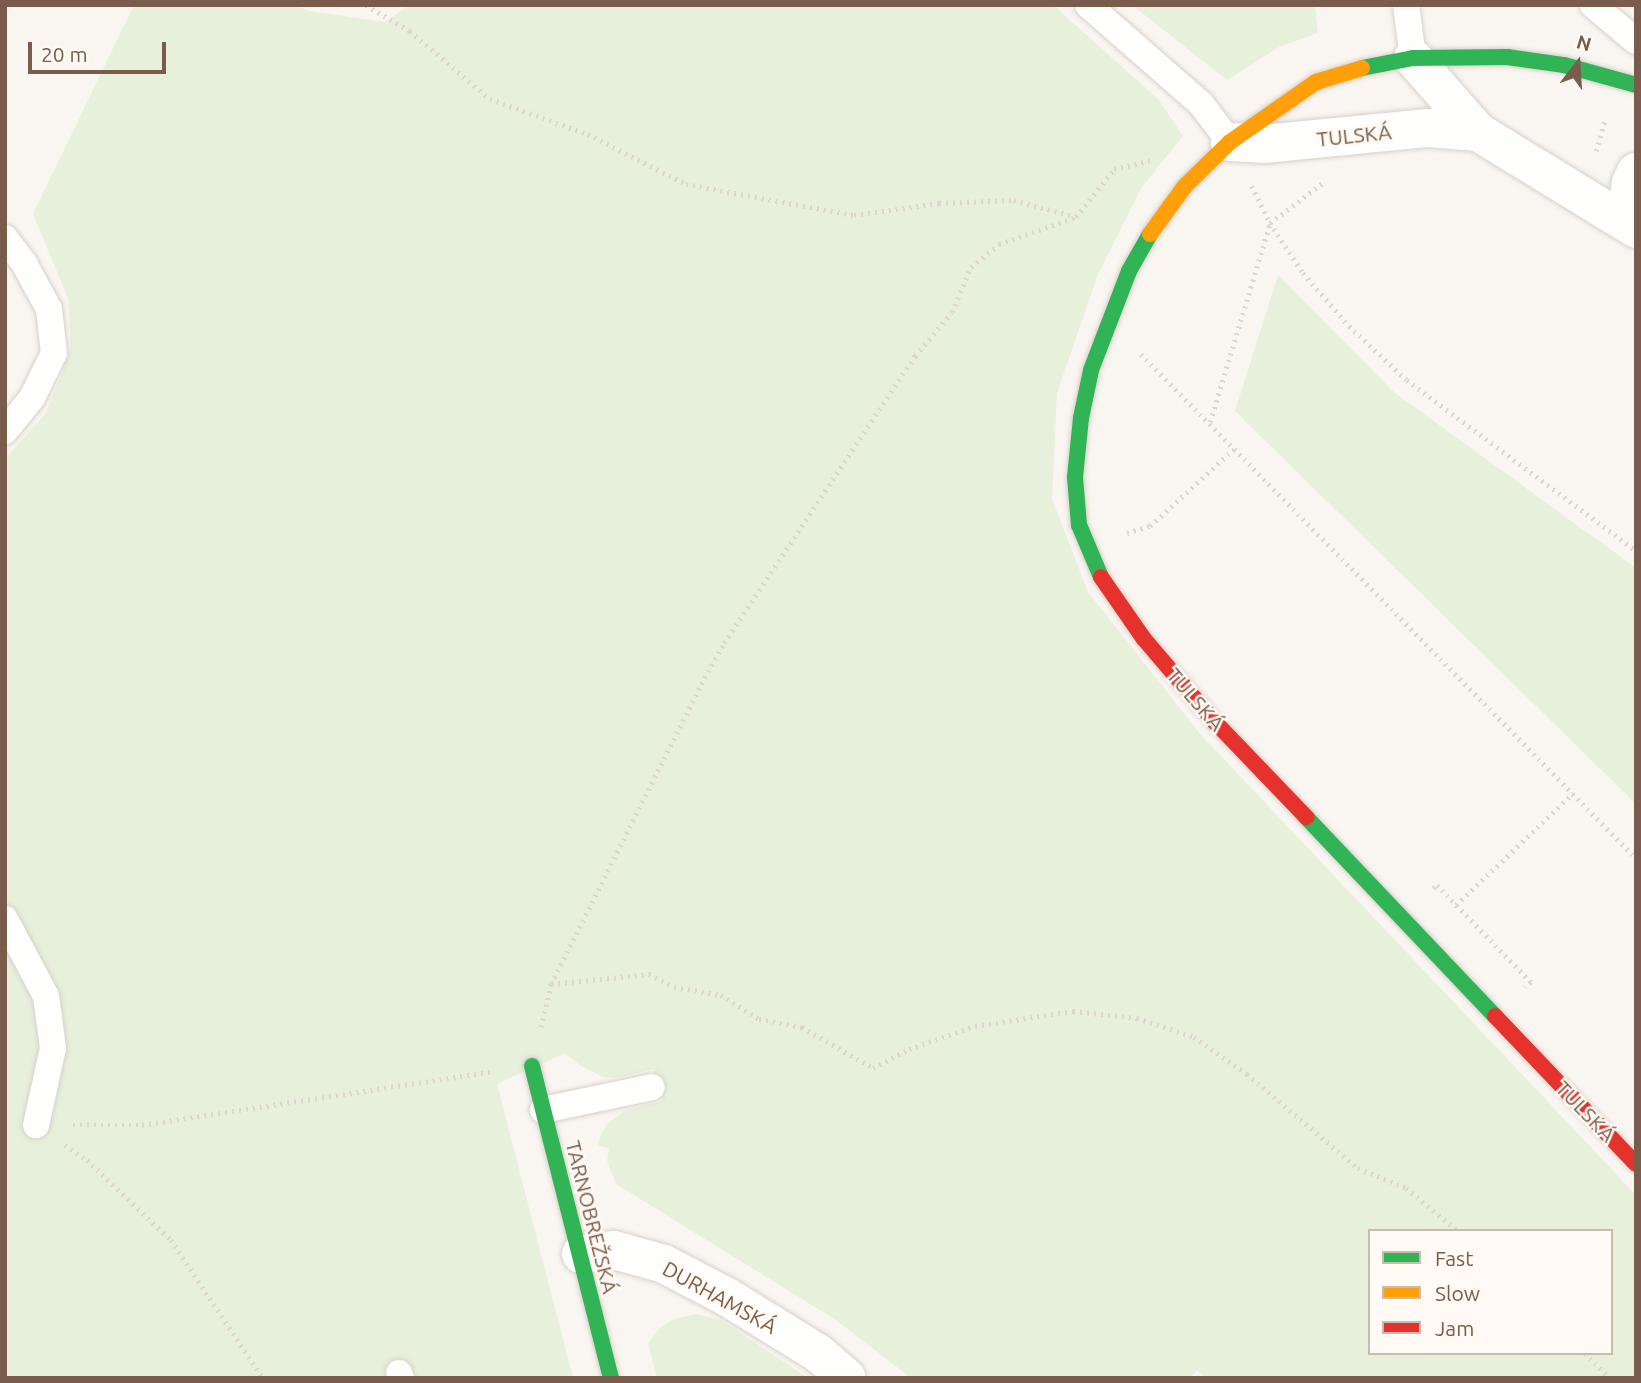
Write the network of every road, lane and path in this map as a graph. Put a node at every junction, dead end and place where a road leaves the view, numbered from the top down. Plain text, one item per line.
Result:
1 (366, 5) edge
2 (1088, 5) edge
3 (1406, 5) edge
4 (1592, 5) edge
5 (1636, 41) edge
6 (1413, 58) junction
7 (1636, 85) edge
8 (1606, 116) dead end
9 (1478, 132) junction
10 (1230, 142) junction
11 (1153, 160) dead end
12 (1593, 161) dead end
13 (1636, 172) edge
14 (1332, 176) dead end
15 (1076, 217) junction
16 (1270, 223) junction
17 (1631, 225) edge
18 (5, 238) edge
19 (1108, 321) junction
20 (1210, 422) junction
21 (5, 430) edge
22 (1235, 448) junction
23 (1636, 551) edge
24 (1100, 576) junction
25 (1573, 793) junction
26 (1636, 858) edge
27 (1437, 885) dead end
28 (1456, 905) junction
29 (5, 919) edge
30 (1531, 982) dead end
31 (551, 984) junction
32 (532, 1066) junction
33 (652, 1087) dead end
34 (543, 1110) junction
35 (36, 1125) junction
36 (1636, 1164) edge
37 (1456, 1229) edge
38 (581, 1254) junction
39 (1587, 1355) edge
40 (263, 1378) edge
41 (611, 1378) edge
42 (847, 1378) edge
43 (1610, 1378) edge

1 - 15 path
2 - 10 lane
3 - 6 lane
4 - 5 lane
6 - 7 street, TULSKÁ
6 - 9 street, TULSKÁ
6 - 10 street, TULSKÁ
8 - 12 path
9 - 10 street, TULSKÁ
9 - 17 street, TULSKÁ
10 - 16 path
10 - 19 street, TULSKÁ
11 - 15 path
13 - 17 street, TULSKÁ
14 - 16 path
15 - 31 path
16 - 20 path
16 - 23 path
18 - 21 lane
19 - 20 path
19 - 24 street, TULSKÁ
20 - 22 path
22 - 24 path
22 - 25 path
24 - 36 street, TULSKÁ
25 - 26 path
25 - 28 path
27 - 28 path
28 - 30 path
29 - 35 lane
31 - 32 path
31 - 37 path
32 - 34 street, TARNOBREŽSKÁ
32 - 35 path
33 - 34 lane
34 - 38 street, TARNOBREŽSKÁ
35 - 40 path
38 - 41 street, TARNOBREŽSKÁ
38 - 42 street, DURHAMSKÁ
39 - 43 path

